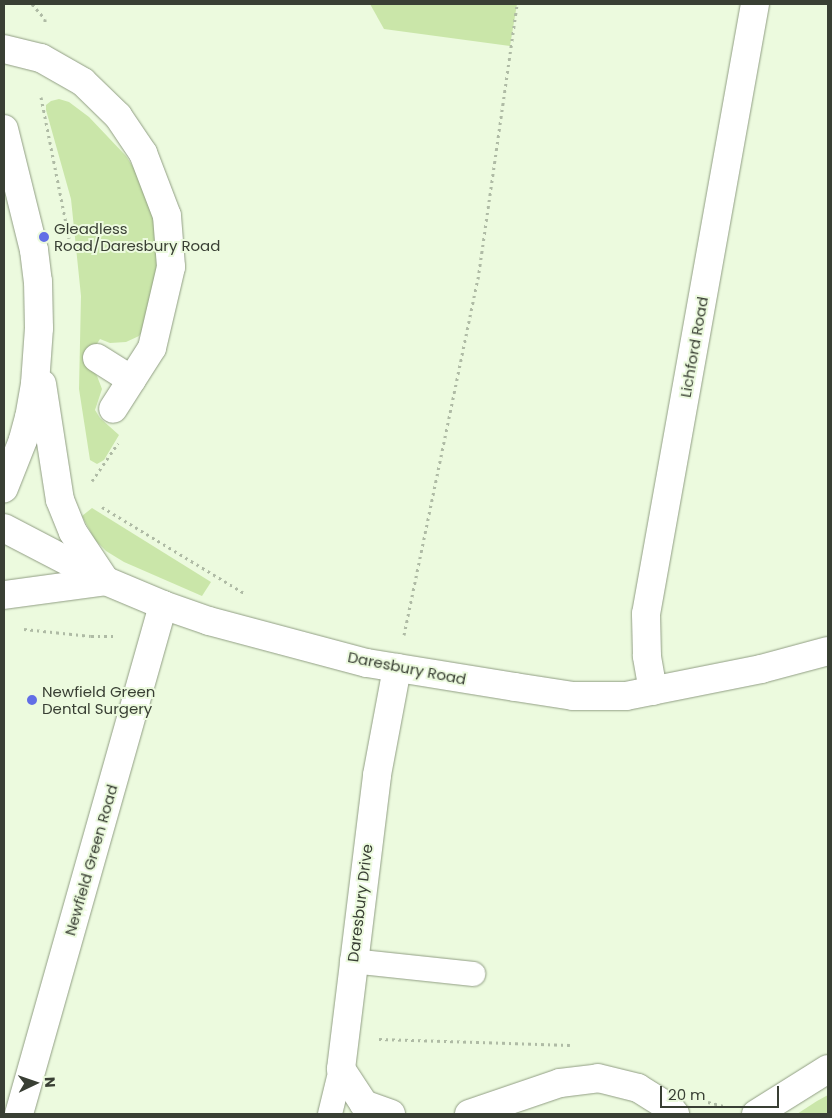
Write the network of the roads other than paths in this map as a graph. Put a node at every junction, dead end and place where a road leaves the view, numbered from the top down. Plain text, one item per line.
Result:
1 (755, 4) edge
2 (4, 49) edge
3 (4, 129) edge
4 (38, 351) junction
5 (97, 358) dead end
6 (132, 380) junction
7 (113, 409) road end
8 (4, 488) edge
9 (4, 528) edge
10 (106, 581) junction
11 (4, 595) edge
12 (163, 606) junction
13 (828, 651) edge
14 (397, 668) junction
15 (653, 691) junction
16 (352, 961) junction
17 (473, 974) dead end
18 (828, 1068) edge
19 (341, 1069) junction
20 (19, 1114) edge
21 (330, 1114) edge
22 (391, 1114) edge
23 (469, 1114) edge
24 (675, 1114) edge
25 (756, 1114) edge

1 - 15 street, Lichford Road
2 - 6 street
3 - 4 street
4 - 8 street
4 - 10 street
5 - 6 street
6 - 7 street
9 - 10 street, Daresbury Road
10 - 11 street
10 - 12 street, Daresbury Road
12 - 14 street, Daresbury Road
12 - 20 street, Newfield Green Road
13 - 15 street, Daresbury Road
14 - 15 street, Daresbury Road
14 - 16 street, Daresbury Drive
16 - 17 lane
16 - 19 street, Daresbury Drive
18 - 25 street
19 - 21 lane
19 - 22 street
23 - 24 street

